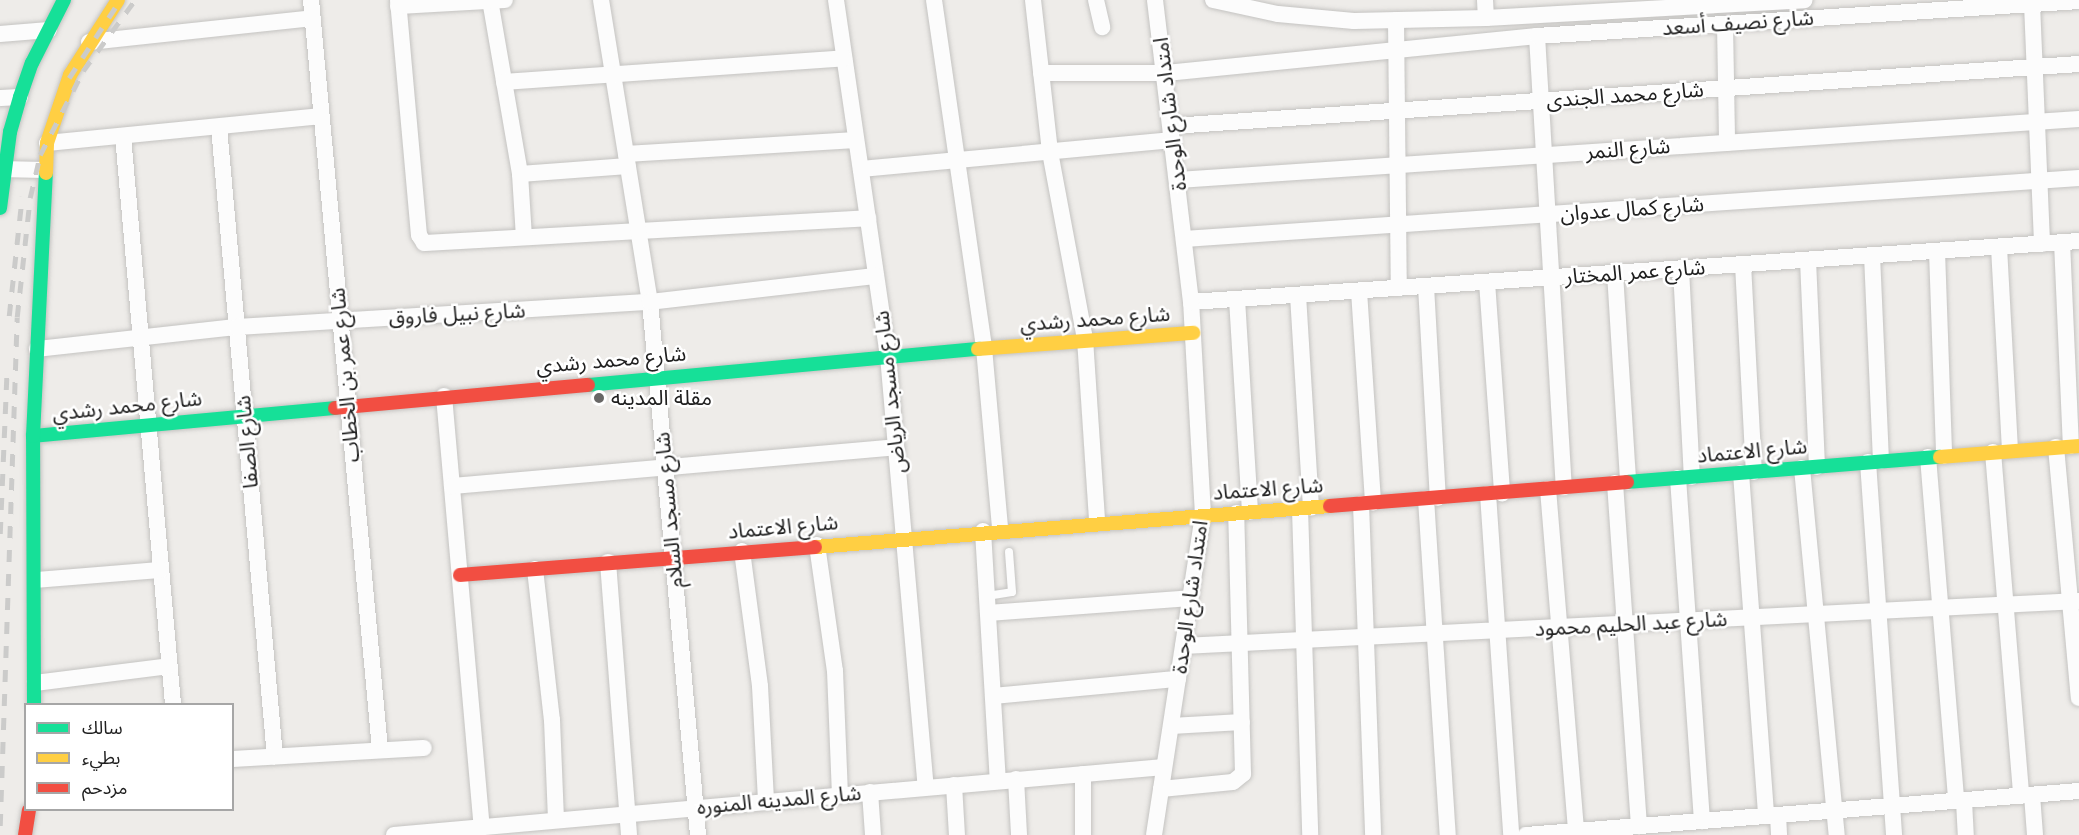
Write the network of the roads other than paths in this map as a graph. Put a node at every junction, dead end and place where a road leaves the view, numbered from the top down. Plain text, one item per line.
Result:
1 (64, 0) edge
2 (118, 0) edge
3 (311, 0) edge
4 (495, 0) edge
5 (601, 0) edge
6 (836, 0) edge
7 (934, 0) edge
8 (1033, 0) edge
9 (1096, 0) edge
10 (1155, 0) edge
11 (1213, 0) edge
12 (1485, 0) edge
13 (1804, 0) edge
14 (2079, 1) edge
15 (398, 3) edge
16 (2032, 4) junction
17 (1277, 7) edge
18 (313, 18) junction
19 (1486, 18) junction
20 (1396, 20) junction
21 (1725, 24) junction
22 (1102, 27) dead end
23 (49, 30) junction
24 (0, 34) edge
25 (1537, 36) junction
26 (89, 42) junction
27 (1396, 51) junction
28 (844, 58) junction
29 (2079, 64) edge
30 (2035, 67) junction
31 (1041, 73) junction
32 (1166, 73) junction
33 (613, 74) junction
34 (504, 82) junction
35 (1726, 88) junction
36 (20, 97) junction
37 (0, 98) edge
38 (1540, 101) junction
39 (1397, 111) junction
40 (322, 116) junction
41 (2079, 118) edge
42 (2037, 122) junction
43 (219, 127) junction
44 (1173, 133) junction
45 (123, 136) junction
46 (856, 140) junction
47 (46, 143) junction
48 (1727, 143) junction
49 (1050, 152) junction
50 (1543, 155) junction
51 (627, 160) junction
52 (957, 160) junction
53 (1398, 165) junction
54 (2, 169) edge
55 (861, 169) junction
56 (44, 170) junction
57 (520, 174) junction
58 (2079, 178) edge
59 (1178, 180) junction
60 (2040, 181) junction
61 (0, 208) edge
62 (1547, 215) junction
63 (868, 218) junction
64 (1399, 225) junction
65 (638, 230) junction
66 (524, 237) junction
67 (1184, 239) junction
68 (2071, 242) edge
69 (2042, 244) junction
70 (1999, 247) junction
71 (1936, 251) junction
72 (1872, 255) junction
73 (1808, 260) junction
74 (1743, 264) junction
75 (1681, 268) junction
76 (1615, 273) junction
77 (876, 276) junction
78 (1550, 278) junction
79 (1487, 282) junction
80 (1426, 286) junction
81 (1399, 288) junction
82 (1359, 291) junction
83 (1298, 295) junction
84 (1238, 299) junction
85 (650, 302) junction
86 (1191, 302) junction
87 (340, 321) junction
88 (237, 327) junction
89 (1193, 333) junction
90 (140, 337) junction
91 (1085, 339) junction
92 (984, 348) junction
93 (36, 350) junction
94 (888, 356) junction
95 (657, 377) junction
96 (444, 396) junction
97 (348, 405) junction
98 (245, 414) junction
99 (148, 426) junction
100 (33, 436) junction
101 (2069, 446) edge
102 (896, 447) junction
103 (2001, 451) junction
104 (1936, 456) junction
105 (1875, 462) junction
106 (665, 467) junction
107 (1809, 467) junction
108 (1748, 472) junction
109 (1685, 478) junction
110 (1622, 483) junction
111 (452, 486) junction
112 (1556, 488) junction
113 (1495, 493) junction
114 (1432, 498) junction
115 (1367, 503) junction
116 (1306, 508) junction
117 (1243, 513) junction
118 (1203, 514) junction
119 (1097, 521) junction
120 (992, 530) junction
121 (904, 538) junction
122 (818, 545) junction
123 (742, 551) junction
124 (1009, 552) dead end
125 (674, 557) junction
126 (608, 562) junction
127 (534, 568) junction
128 (161, 570) junction
129 (460, 575) junction
130 (36, 580) junction
131 (1190, 598) junction
132 (2075, 602) edge
133 (988, 604) junction
134 (2006, 606) junction
135 (1941, 609) junction
136 (1878, 612) junction
137 (1815, 615) junction
138 (1751, 618) junction
139 (1688, 621) junction
140 (1625, 624) junction
141 (1560, 627) junction
142 (1497, 630) junction
143 (1434, 634) junction
144 (1366, 637) junction
145 (1305, 640) junction
146 (1239, 643) junction
147 (1183, 646) junction
148 (169, 666) junction
149 (1178, 679) junction
150 (35, 683) junction
151 (993, 696) junction
152 (2079, 698) edge
153 (34, 703) edge
154 (172, 703) edge
155 (1242, 722) junction
156 (1171, 726) junction
157 (424, 748) dead end
158 (380, 750) junction
159 (275, 757) junction
160 (234, 759) edge
161 (1164, 767) junction
162 (1083, 774) junction
163 (1016, 779) junction
164 (998, 781) junction
165 (954, 785) junction
166 (926, 787) junction
167 (1161, 789) junction
168 (2079, 791) edge
169 (870, 792) junction
170 (840, 795) junction
171 (2026, 796) junction
172 (766, 801) junction
173 (1960, 801) junction
174 (1891, 806) junction
175 (697, 808) junction
176 (1835, 810) junction
177 (28, 811) edge
178 (628, 814) junction
179 (1772, 816) junction
180 (556, 820) junction
181 (1702, 821) junction
182 (1639, 826) junction
183 (482, 827) junction
184 (1720, 827) edge
185 (1659, 830) edge
186 (1576, 831) junction
187 (1598, 832) edge
188 (25, 835) edge
189 (394, 835) edge
190 (629, 835) edge
191 (698, 835) edge
192 (873, 835) edge
193 (957, 835) edge
194 (1019, 835) edge
195 (1083, 835) edge
196 (1154, 835) edge
197 (1310, 835) edge
198 (1373, 835) edge
199 (1448, 835) edge
200 (1511, 835) edge
201 (1534, 835) edge
202 (1779, 835) edge
203 (1837, 835) edge
204 (1894, 835) edge
205 (1966, 835) edge
206 (2035, 835) edge

1 - 23 street
2 - 26 street
3 - 18 street, شارع عمر بن الخطاب
4 - 15 street
4 - 34 street
5 - 33 street, شارع مسجد السلام
6 - 28 street, شارع مسجد الرياض
7 - 52 street
8 - 31 street
9 - 22 street
10 - 32 street, امتداد شارع الوحدة
11 - 17 street, شارع نصيف أسعد
12 - 19 street
13 - 19 street, شارع نصيف أسعد
14 - 16 street, شارع نصيف أسعد
15 - 66 street
16 - 21 street, شارع نصيف أسعد
16 - 30 street
17 - 20 street, شارع نصيف أسعد
18 - 26 street
18 - 40 street, شارع عمر بن الخطاب
19 - 20 street, شارع نصيف أسعد
20 - 27 street
21 - 25 street, شارع نصيف أسعد
21 - 35 street
23 - 24 street
23 - 36 street
25 - 27 street, شارع نصيف أسعد
25 - 38 street
26 - 47 street
27 - 32 street, شارع نصيف أسعد
27 - 39 street
28 - 33 street
28 - 46 street, شارع مسجد الرياض
29 - 30 street, شارع محمد الجندى
30 - 35 street, شارع محمد الجندى
30 - 42 street
31 - 32 street, شارع نصيف أسعد
31 - 49 street
32 - 44 street, امتداد شارع الوحدة
33 - 34 street
33 - 51 street, شارع مسجد السلام
34 - 57 street
35 - 38 street, شارع محمد الجندى
35 - 48 street
36 - 37 street
36 - 54 street
38 - 39 street, شارع محمد الجندى
38 - 50 street
39 - 44 street, شارع محمد الجندى
39 - 53 street
40 - 43 street
40 - 87 street, شارع عمر بن الخطاب
41 - 42 street, شارع النمر
42 - 48 street, شارع النمر
42 - 60 street
43 - 45 street
43 - 88 street, شارع الصفا
44 - 49 street, شارع محمد الجندى
44 - 59 street, امتداد شارع الوحدة
45 - 47 street
45 - 90 street
46 - 51 street
46 - 55 street, شارع مسجد الرياض
47 - 56 street
48 - 50 street, شارع النمر
49 - 52 street, شارع محمد الجندى
49 - 91 street
50 - 53 street, شارع النمر
50 - 62 street
51 - 57 street
51 - 65 street, شارع مسجد السلام
52 - 55 street, شارع محمد الجندى
52 - 92 street
53 - 59 street, شارع النمر
53 - 64 street
54 - 56 street
54 - 61 street
55 - 63 street, شارع مسجد الرياض
56 - 93 street
57 - 66 street
58 - 60 street, شارع كمال عدوان
59 - 67 street, امتداد شارع الوحدة
60 - 62 street, شارع كمال عدوان
60 - 69 street
62 - 64 street, شارع كمال عدوان
62 - 78 street
63 - 65 street
63 - 77 street, شارع مسجد الرياض
64 - 67 street, شارع كمال عدوان
64 - 81 street
65 - 66 street
65 - 85 street, شارع مسجد السلام
67 - 86 street, امتداد شارع الوحدة
68 - 69 street, شارع عمر المختار
68 - 101 street
69 - 70 street, شارع عمر المختار
70 - 71 street, شارع عمر المختار
70 - 103 street
71 - 72 street, شارع عمر المختار
71 - 104 street
72 - 73 street, شارع عمر المختار
72 - 105 street
73 - 74 street, شارع عمر المختار
73 - 107 street
74 - 75 street, شارع عمر المختار
74 - 108 street
75 - 76 street, شارع عمر المختار
75 - 109 street
76 - 78 street, شارع عمر المختار
76 - 110 street
77 - 85 street, شارع نبيل فاروق
77 - 94 street, شارع مسجد الرياض
78 - 79 street, شارع عمر المختار
78 - 112 street
79 - 80 street, شارع عمر المختار
79 - 113 street
80 - 81 street, شارع عمر المختار
80 - 114 street
81 - 82 street, شارع عمر المختار
82 - 83 street, شارع عمر المختار
82 - 115 street
83 - 84 street, شارع عمر المختار
83 - 116 street
84 - 86 street, شارع عمر المختار
84 - 117 street
85 - 87 street, شارع نبيل فاروق
85 - 95 street, شارع مسجد السلام
86 - 89 street, امتداد شارع الوحدة
87 - 88 street, شارع نبيل فاروق
87 - 97 street, شارع عمر بن الخطاب
88 - 90 street, شارع نبيل فاروق
88 - 98 street, شارع الصفا
89 - 91 street, شارع محمد رشدي
89 - 118 street, امتداد شارع الوحدة
90 - 93 street, شارع نبيل فاروق
90 - 99 street
91 - 92 street, شارع محمد رشدي
91 - 119 street
92 - 94 street, شارع محمد رشدي
92 - 120 street
93 - 100 street
94 - 95 street, شارع محمد رشدي
94 - 102 street, شارع مسجد الرياض
95 - 96 street, شارع محمد رشدي
95 - 106 street, شارع مسجد السلام
96 - 97 street, شارع محمد رشدي
96 - 111 street
97 - 98 street, شارع محمد رشدي
97 - 158 street, شارع عمر بن الخطاب
98 - 99 street, شارع محمد رشدي
98 - 159 street, شارع الصفا
99 - 100 street, شارع محمد رشدي
99 - 128 street
100 - 130 street
101 - 103 street, شارع الاعتماد
101 - 132 street
102 - 106 street
102 - 121 street, شارع مسجد الرياض
103 - 104 street, شارع الاعتماد
103 - 134 street
104 - 105 street, شارع الاعتماد
104 - 135 street
105 - 107 street, شارع الاعتماد
105 - 136 street
106 - 111 street
106 - 125 street, شارع مسجد السلام
107 - 108 street, شارع الاعتماد
107 - 137 street
108 - 109 street, شارع الاعتماد
108 - 138 street
109 - 110 street, شارع الاعتماد
109 - 139 street
110 - 112 street, شارع الاعتماد
110 - 140 street
111 - 129 street
112 - 113 street, شارع الاعتماد
112 - 141 street
113 - 114 street, شارع الاعتماد
113 - 142 street
114 - 115 street, شارع الاعتماد
114 - 143 street
115 - 116 street, شارع الاعتماد
115 - 144 street
116 - 117 street, شارع الاعتماد
116 - 145 street
117 - 118 street, شارع الاعتماد
117 - 146 street
118 - 119 street, شارع الاعتماد
118 - 131 street, امتداد شارع الوحدة
119 - 120 street, شارع الاعتماد
120 - 121 street, شارع الاعتماد
120 - 133 street
121 - 122 street, شارع الاعتماد
121 - 166 street, شارع مسجد الرياض
122 - 123 street, شارع الاعتماد
122 - 170 street
123 - 125 street, شارع الاعتماد
123 - 172 street
124 - 133 lane
125 - 126 street, شارع الاعتماد
125 - 175 street, شارع مسجد السلام
126 - 127 street, شارع الاعتماد
126 - 178 street
127 - 129 street, شارع الاعتماد
127 - 180 street
128 - 130 street
128 - 148 street
129 - 183 street
130 - 150 street
131 - 133 street
131 - 147 street, امتداد شارع الوحدة
132 - 134 street, شارع عبد الحليم محمود
132 - 152 street
133 - 151 street
134 - 135 street, شارع عبد الحليم محمود
134 - 171 street
135 - 136 street, شارع عبد الحليم محمود
135 - 173 street
136 - 137 street, شارع عبد الحليم محمود
136 - 174 street
137 - 138 street, شارع عبد الحليم محمود
137 - 176 street
138 - 139 street, شارع عبد الحليم محمود
138 - 179 street
139 - 140 street, شارع عبد الحليم محمود
139 - 181 street
140 - 141 street, شارع عبد الحليم محمود
140 - 182 street
141 - 142 street, شارع عبد الحليم محمود
141 - 186 street
142 - 143 street, شارع عبد الحليم محمود
142 - 200 street
143 - 144 street, شارع عبد الحليم محمود
143 - 199 street
144 - 145 street, شارع عبد الحليم محمود
144 - 198 street
145 - 146 street, شارع عبد الحليم محمود
145 - 197 street
146 - 147 street, شارع عبد الحليم محمود
146 - 155 street
147 - 149 street, امتداد شارع الوحدة
148 - 150 street
148 - 154 street
149 - 151 street
149 - 156 street, امتداد شارع الوحدة
150 - 153 street
151 - 164 street
155 - 156 street
155 - 167 street
156 - 161 street, امتداد شارع الوحدة
157 - 158 street
158 - 159 street
159 - 160 street
161 - 162 street, شارع المدينه المنوره
161 - 167 street, امتداد شارع الوحدة
162 - 163 street, شارع المدينه المنوره
162 - 195 street
163 - 164 street, شارع المدينه المنوره
163 - 194 street
164 - 165 street, شارع المدينه المنوره
165 - 166 street, شارع المدينه المنوره
165 - 193 street
166 - 169 street, شارع المدينه المنوره
167 - 196 street, امتداد شارع الوحدة
168 - 171 street
169 - 170 street, شارع المدينه المنوره
169 - 192 street
170 - 172 street, شارع المدينه المنوره
171 - 173 street
171 - 206 street
172 - 175 street, شارع المدينه المنوره
173 - 174 street
173 - 205 street
174 - 176 street
174 - 204 street
175 - 178 street, شارع المدينه المنوره
175 - 191 street, شارع مسجد السلام
176 - 179 street
176 - 203 street
177 - 188 street
178 - 180 street, شارع المدينه المنوره
178 - 190 street
179 - 184 street
179 - 202 street
180 - 183 street, شارع المدينه المنوره
181 - 184 street
181 - 185 street
182 - 185 street
182 - 187 street
183 - 189 street, شارع المدينه المنوره
186 - 187 street
186 - 201 street

